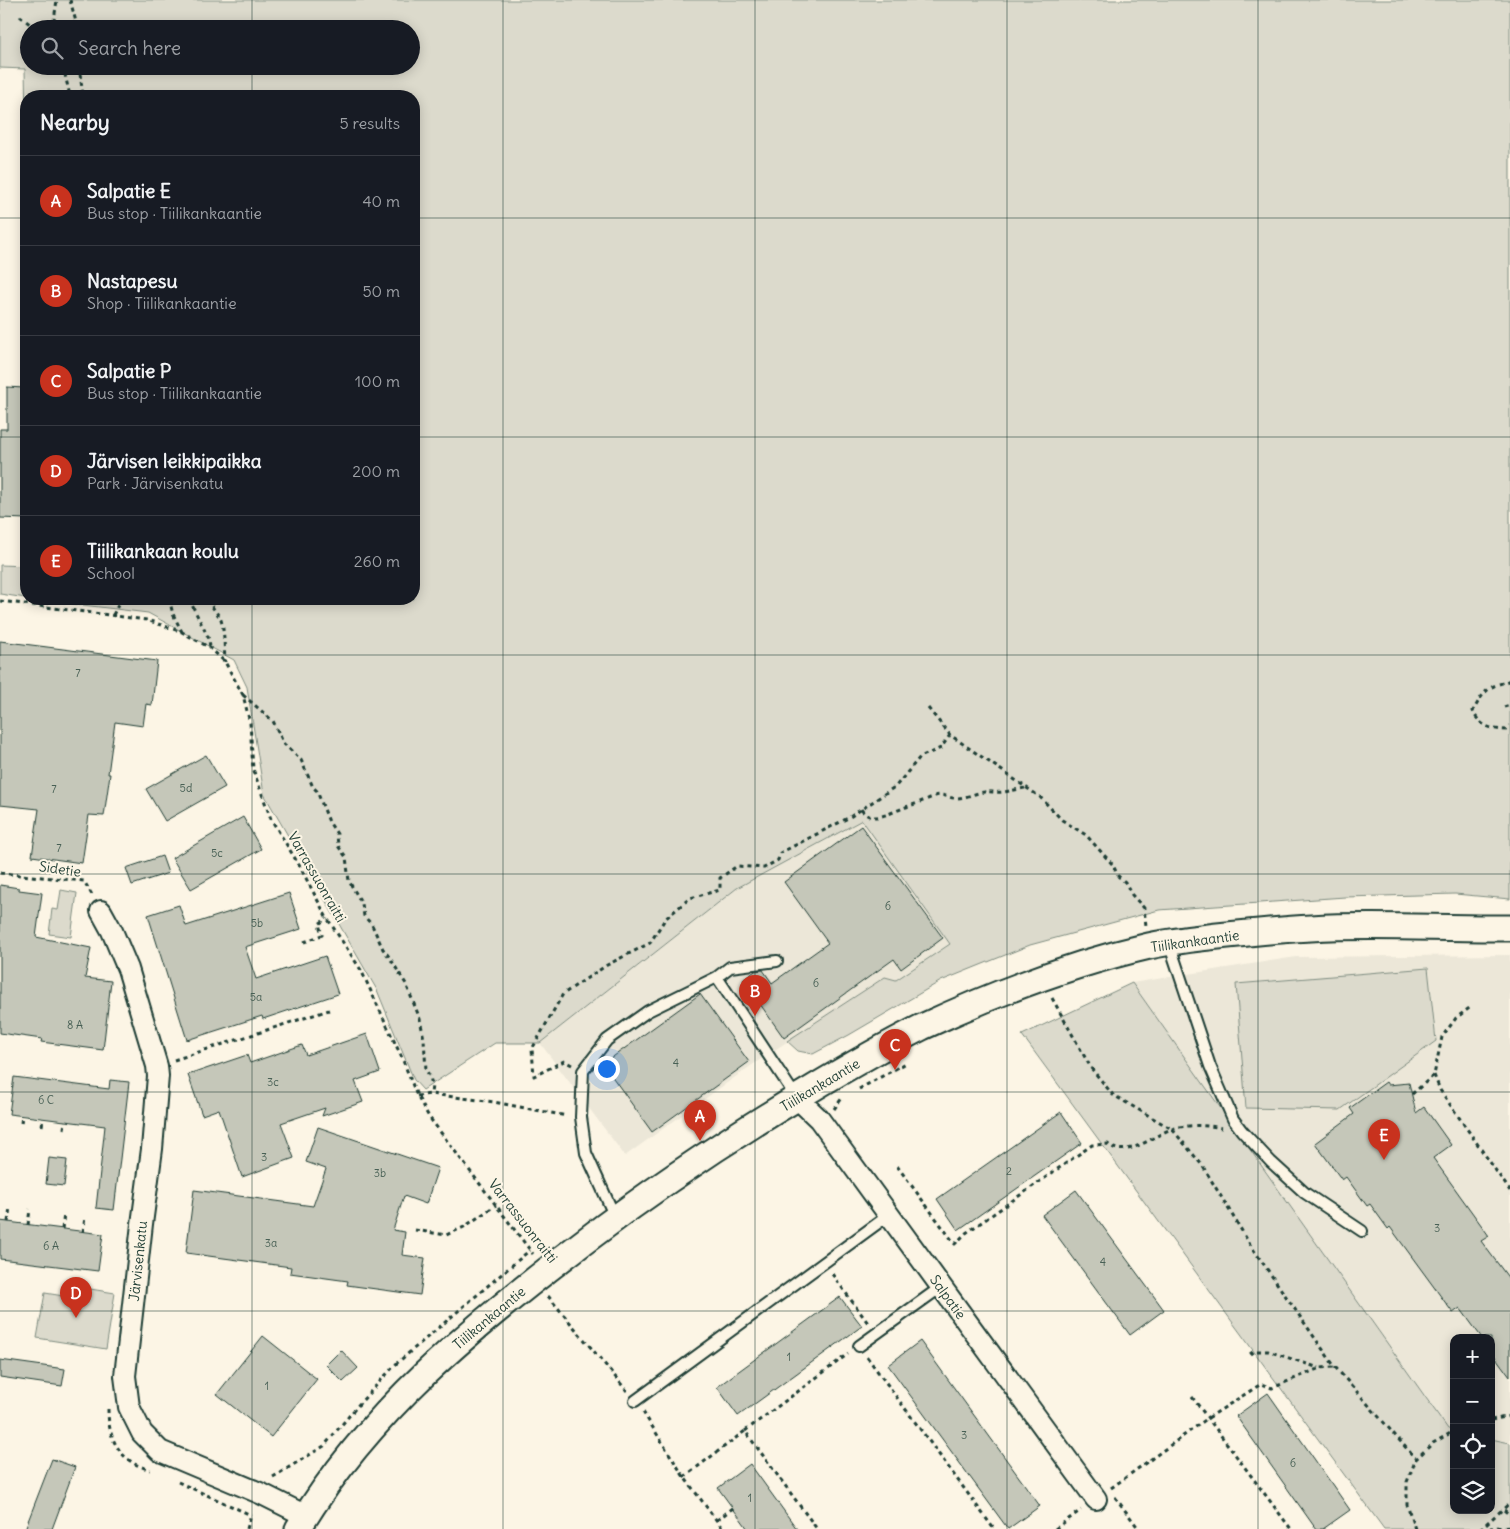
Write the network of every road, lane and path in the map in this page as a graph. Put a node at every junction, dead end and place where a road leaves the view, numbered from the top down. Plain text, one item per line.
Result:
1 (57, 0) edge
2 (70, 0) edge
3 (20, 16) dead end
4 (25, 20) edge
5 (54, 20) edge
6 (76, 20) edge
7 (65, 75) edge
8 (80, 75) edge
9 (69, 90) edge
10 (82, 90) edge
11 (0, 601) edge
12 (20, 604) edge
13 (26, 605) edge
14 (118, 605) edge
15 (171, 605) edge
16 (192, 605) edge
17 (210, 605) edge
18 (32, 606) joint
19 (113, 615) junction
20 (182, 632) junction
21 (210, 648) junction
22 (225, 662) junction
23 (1510, 680) edge
24 (242, 695) junction
25 (1510, 705) edge
26 (1504, 707) dead end
27 (928, 708) dead end
28 (1510, 730) edge
29 (950, 735) junction
30 (1026, 788) junction
31 (861, 809) junction
32 (0, 874) edge
33 (101, 910) joint
34 (327, 918) junction
35 (1510, 928) edge
36 (304, 942) dead end
37 (1158, 944) junction
38 (777, 961) dead end
39 (717, 977) junction
40 (1048, 991) dead end
41 (1472, 1006) dead end
42 (328, 1010) dead end
43 (912, 1060) dead end
44 (157, 1066) junction
45 (582, 1072) junction
46 (1434, 1075) junction
47 (857, 1090) dead end
48 (431, 1094) junction
49 (849, 1094) dead end
50 (1412, 1094) dead end
51 (417, 1096) junction
52 (797, 1098) junction
53 (22, 1116) dead end
54 (581, 1117) junction
55 (44, 1118) dead end
56 (819, 1119) junction
57 (65, 1121) dead end
58 (21, 1123) dead end
59 (42, 1126) dead end
60 (64, 1129) dead end
61 (1172, 1129) junction
62 (1242, 1132) junction
63 (897, 1166) dead end
64 (1508, 1186) edge
65 (1510, 1191) edge
66 (496, 1205) junction
67 (10, 1207) dead end
68 (30, 1210) dead end
69 (64, 1214) dead end
70 (889, 1215) junction
71 (85, 1217) dead end
72 (616, 1218) junction
73 (8, 1222) dead end
74 (28, 1225) dead end
75 (62, 1229) dead end
76 (415, 1230) dead end
77 (1362, 1230) dead end
78 (83, 1232) dead end
79 (823, 1262) junction
80 (553, 1278) junction
81 (940, 1287) junction
82 (548, 1296) dead end
83 (876, 1334) junction
84 (859, 1346) junction
85 (1250, 1354) dead end
86 (1335, 1367) junction
87 (1320, 1368) junction
88 (1192, 1397) dead end
89 (635, 1401) dead end
90 (1510, 1416) edge
91 (1208, 1418) junction
92 (1495, 1419) edge
93 (745, 1431) junction
94 (1450, 1433) edge
95 (1416, 1459) junction
96 (684, 1477) dead end
97 (1103, 1494) junction
98 (1510, 1503) edge
99 (733, 1508) dead end
100 (1504, 1510) junction
101 (1510, 1515) edge
102 (717, 1520) dead end
103 (302, 1522) edge
104 (1510, 1526) edge
105 (817, 1529) edge
106 (994, 1529) edge
107 (1055, 1529) edge
108 (1139, 1529) edge
109 (1291, 1529) edge
110 (1415, 1529) edge
111 (1480, 1529) edge

1 - 5 path
2 - 6 path
3 - 4 path
7 - 9 path
8 - 10 path
11 - 12 path, Varrassuonraitti
13 - 18 path, Varrassuonraitti
14 - 19 path
15 - 20 path
16 - 21 path
17 - 22 path
18 - 19 path, Varrassuonraitti
19 - 20 path, Varrassuonraitti
20 - 21 path, Varrassuonraitti
21 - 22 path, Varrassuonraitti
22 - 24 path, Varrassuonraitti
23 - 28 path
24 - 34 path, Varrassuonraitti
24 - 48 path
25 - 26 path
27 - 29 path
29 - 30 path
29 - 31 path
30 - 31 path
30 - 37 path
31 - 45 path
32 - 33 path, Sidetie
33 - 44 street, Järvisenkatu
34 - 36 path
34 - 51 path, Varrassuonraitti
35 - 37 street, Tiilikankaantie
37 - 52 street, Tiilikankaantie
37 - 62 lane
38 - 39 lane
39 - 45 lane
39 - 52 lane
40 - 61 path
41 - 46 path
42 - 44 path
43 - 47 path
44 - 103 street, Järvisenkatu
45 - 54 lane
46 - 50 path
46 - 64 path
48 - 51 path
48 - 54 path
49 - 56 path
51 - 66 path, Varrassuonraitti
52 - 56 street, Salpatie
52 - 72 street, Tiilikankaantie
53 - 58 path
54 - 72 lane
55 - 59 path
56 - 70 street, Salpatie
57 - 60 path
61 - 62 path
61 - 63 path
61 - 86 path
62 - 77 lane
64 - 65 path
66 - 76 path
66 - 80 path, Varrassuonraitti
67 - 73 path
68 - 74 path
69 - 75 path
70 - 79 lane
70 - 81 street, Salpatie
71 - 78 path
72 - 80 street, Tiilikankaantie
79 - 83 path
79 - 89 lane
80 - 82 path
80 - 103 street, Tiilikankaantie
81 - 83 lane
81 - 97 street, Salpatie
83 - 84 lane
84 - 93 path
84 - 106 path
85 - 87 path
86 - 87 path
86 - 95 path
87 - 91 path
88 - 91 path
90 - 92 path
91 - 97 path
91 - 109 path
93 - 96 path
93 - 105 path
94 - 95 path
95 - 110 path
97 - 107 path
97 - 108 path
98 - 100 path
99 - 102 path
100 - 101 path
100 - 111 path
104 - 111 path

